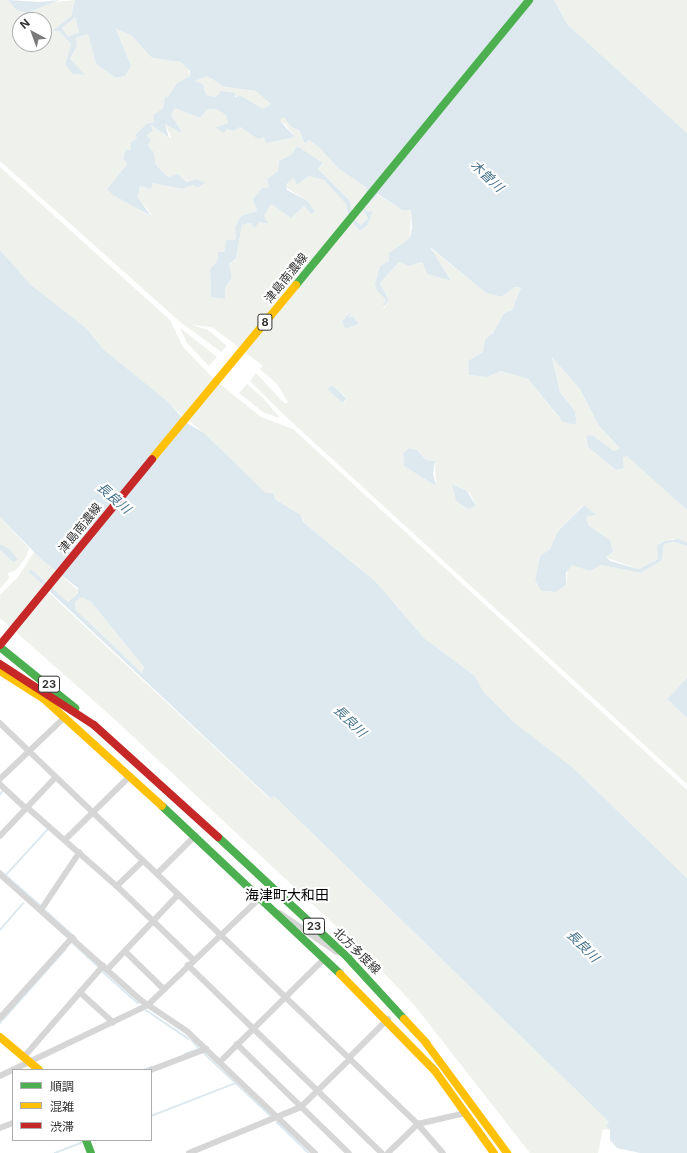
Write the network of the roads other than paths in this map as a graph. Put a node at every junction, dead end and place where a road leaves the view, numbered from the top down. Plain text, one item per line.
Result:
1 (529, 0) edge
2 (0, 646) edge
3 (0, 670) edge
4 (64, 718) junction
5 (0, 722) edge
6 (94, 725) junction
7 (29, 751) junction
8 (130, 776) junction
9 (56, 777) junction
10 (0, 779) edge
11 (0, 784) edge
12 (26, 807) junction
13 (93, 812) junction
14 (0, 836) edge
15 (195, 836) junction
16 (66, 839) junction
17 (79, 853) junction
18 (143, 861) junction
19 (0, 874) edge
20 (157, 874) junction
21 (117, 886) junction
22 (178, 895) junction
23 (258, 897) junction
24 (41, 910) junction
25 (153, 920) junction
26 (220, 934) junction
27 (72, 938) junction
28 (125, 951) junction
29 (348, 958) junction
30 (194, 960) junction
31 (323, 960) junction
32 (188, 965) junction
33 (105, 968) junction
34 (164, 989) junction
35 (80, 992) junction
36 (286, 997) junction
37 (148, 1005) junction
38 (0, 1018) edge
39 (388, 1019) junction
40 (113, 1022) junction
41 (253, 1029) junction
42 (0, 1037) edge
43 (237, 1044) junction
44 (206, 1049) junction
45 (349, 1058) junction
46 (26, 1060) junction
47 (220, 1062) junction
48 (38, 1069) edge
49 (152, 1070) edge
50 (0, 1076) edge
51 (317, 1091) junction
52 (301, 1107) junction
53 (466, 1114) junction
54 (279, 1118) junction
55 (12, 1123) edge
56 (418, 1124) junction
57 (0, 1128) edge
58 (86, 1141) edge
59 (91, 1153) edge
60 (188, 1153) edge
61 (315, 1153) edge
62 (349, 1153) edge
63 (382, 1153) edge
64 (388, 1153) edge
65 (443, 1153) edge
66 (494, 1153) edge
67 (507, 1153) edge

1 - 2 main road, 津島南濃線 / 8
2 - 6 main road, 23
3 - 4 main road
3 - 6 main road
4 - 7 street
4 - 8 main road
5 - 7 street
6 - 29 main road, 北方多度線 / 23
7 - 9 street
7 - 10 street
8 - 13 street
8 - 15 main road
9 - 12 street
9 - 13 street
11 - 12 street
12 - 14 street
12 - 16 street
13 - 16 street
13 - 18 street
15 - 20 street
15 - 23 main road
16 - 17 street
17 - 21 street
17 - 24 street
18 - 20 street
18 - 21 street
19 - 24 street
20 - 22 street
21 - 25 street
22 - 25 street
22 - 26 street
23 - 26 street
23 - 29 street
23 - 31 main road
24 - 27 street
25 - 28 street
25 - 30 street
26 - 30 street
26 - 36 street
27 - 33 street
27 - 38 street
28 - 33 street
28 - 34 street
29 - 67 main road, 北方多度線 / 23
30 - 32 street
31 - 36 street
31 - 39 main road
32 - 34 street
32 - 41 street
33 - 35 street
33 - 37 street
34 - 37 street
35 - 40 street
35 - 46 street
36 - 41 street
36 - 45 street
37 - 40 street
37 - 44 street
39 - 45 street
39 - 53 main road
40 - 46 street
41 - 43 street
41 - 51 street
42 - 46 main road
43 - 47 street
43 - 52 street
44 - 47 street
44 - 49 street
45 - 51 street
45 - 56 street
46 - 48 main road
46 - 50 street
47 - 54 street
51 - 52 street
51 - 63 street
52 - 54 street
52 - 62 street
53 - 56 street
53 - 66 main road
54 - 60 street
54 - 61 street
55 - 57 street
56 - 64 street
56 - 65 street
58 - 59 main road

